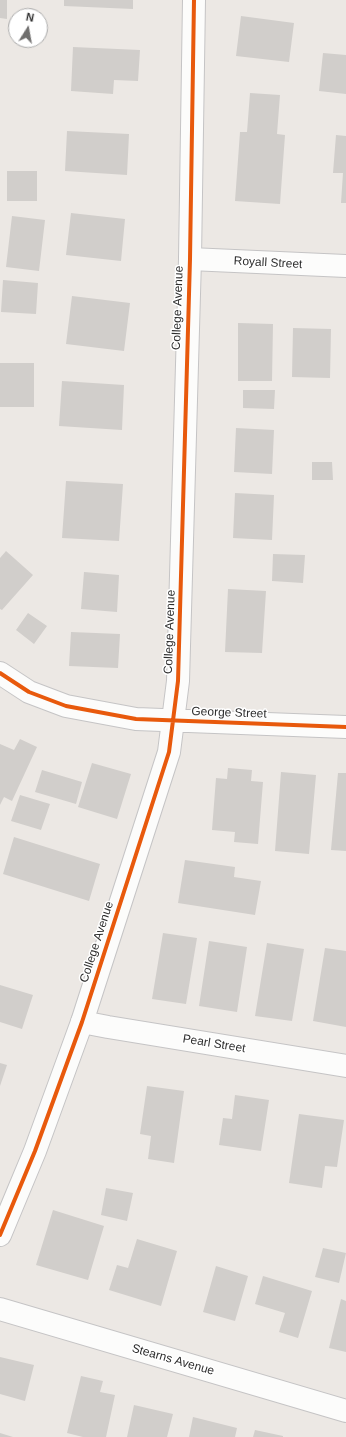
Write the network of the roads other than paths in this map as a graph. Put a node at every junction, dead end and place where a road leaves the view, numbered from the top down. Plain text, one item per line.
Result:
1 (194, 0) edge
2 (190, 259) junction
3 (346, 266) edge
4 (0, 674) edge
5 (172, 720) junction
6 (346, 727) edge
7 (82, 1022) junction
8 (346, 1066) edge
9 (0, 1235) edge
10 (0, 1309) edge
11 (346, 1411) edge

1 - 2 street, College Avenue
2 - 3 street, Royall Street
2 - 5 street, College Avenue
4 - 5 street, George Street
5 - 6 street, George Street
5 - 7 street, College Avenue
7 - 8 street, Pearl Street
7 - 9 street, College Avenue
10 - 11 street, Stearns Avenue

